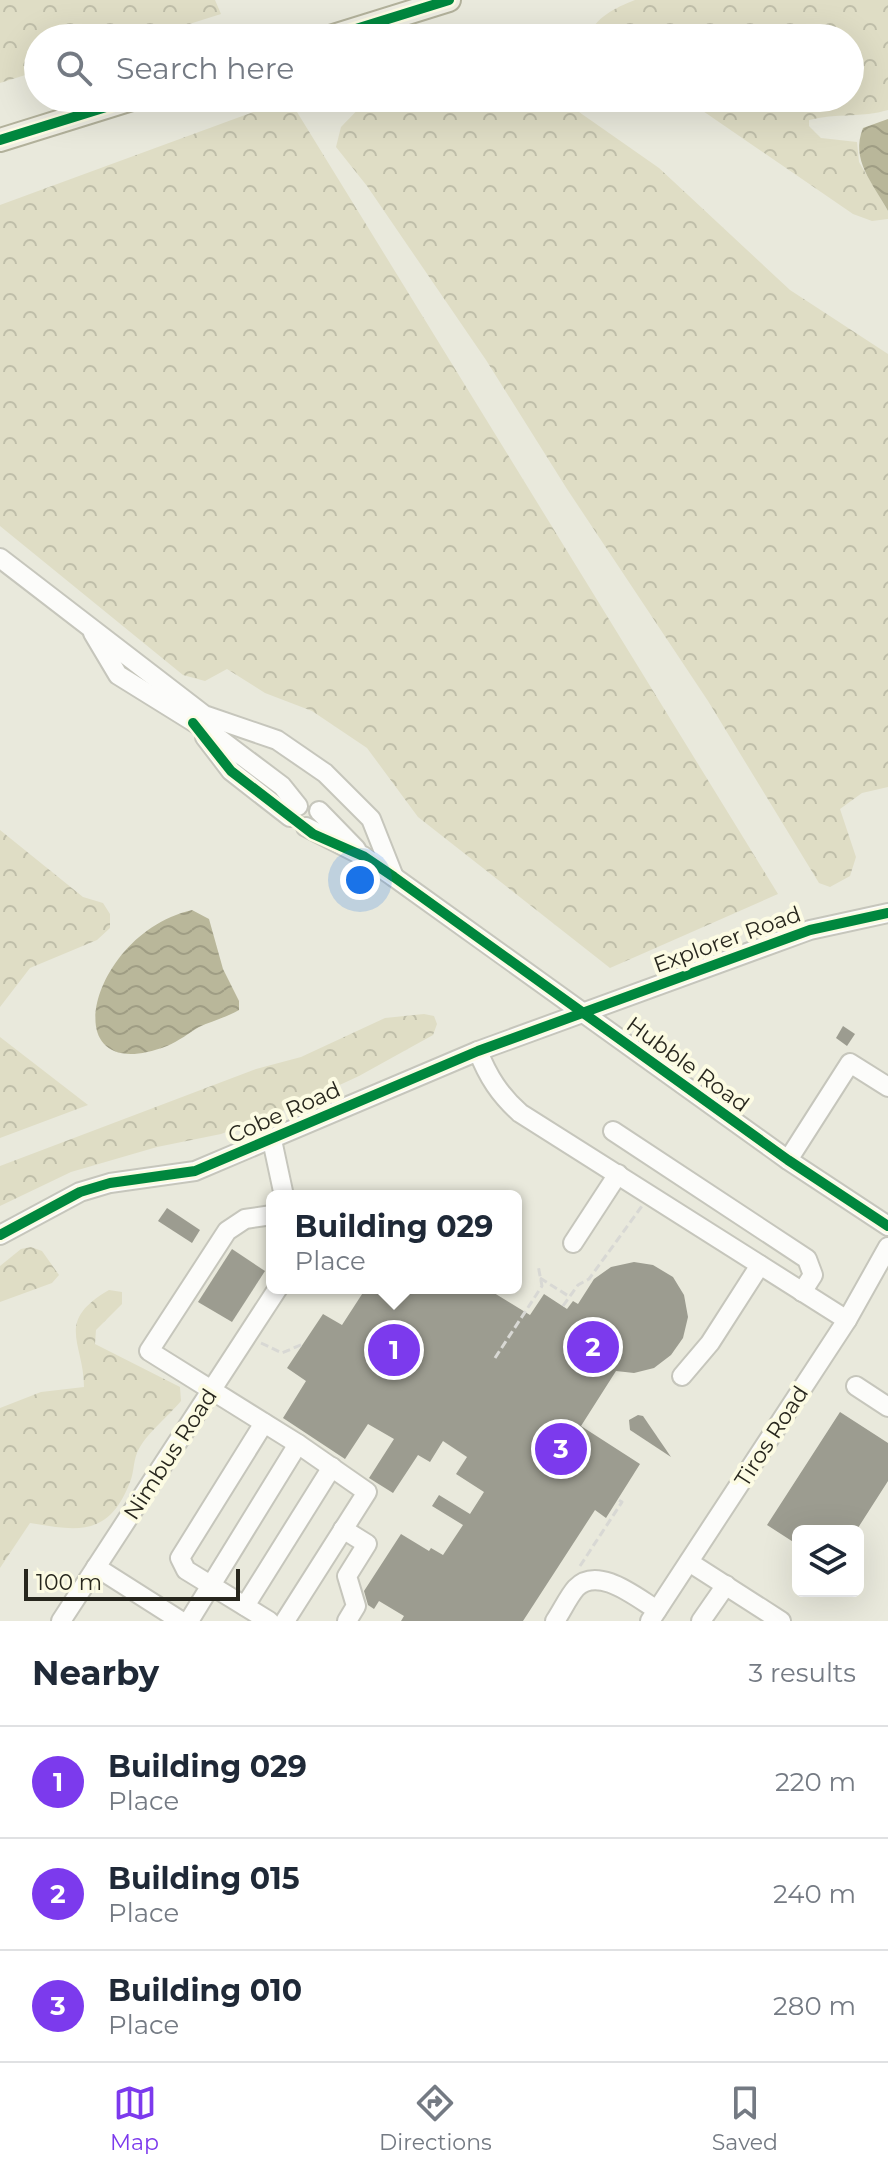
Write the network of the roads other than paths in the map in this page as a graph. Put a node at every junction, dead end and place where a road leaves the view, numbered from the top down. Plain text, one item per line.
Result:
1 (449, 0) edge
2 (372, 24) edge
3 (90, 112) edge
4 (0, 140) edge
5 (0, 558) edge
6 (90, 627) junction
7 (193, 723) junction
8 (305, 813) junction
9 (363, 856) junction
10 (394, 877) junction
11 (888, 913) edge
12 (582, 1013) junction
13 (478, 1051) junction
14 (888, 1087) edge
15 (613, 1131) dead end
16 (272, 1140) junction
17 (788, 1160) junction
18 (618, 1174) junction
19 (683, 1178) junction
20 (283, 1190) edge
21 (658, 1199) junction
22 (266, 1216) edge
23 (888, 1226) edge
24 (0, 1235) edge
25 (573, 1243) dead end
26 (888, 1247) edge
27 (760, 1265) junction
28 (802, 1292) junction
29 (274, 1294) edge
30 (847, 1320) junction
31 (682, 1376) dead end
32 (856, 1386) dead end
33 (212, 1390) junction
34 (888, 1407) edge
35 (264, 1423) junction
36 (298, 1444) junction
37 (332, 1467) junction
38 (343, 1529) junction
39 (689, 1562) junction
40 (96, 1567) junction
41 (726, 1585) junction
42 (211, 1587) junction
43 (245, 1606) junction
44 (654, 1615) edge
45 (61, 1621) edge
46 (181, 1621) edge
47 (189, 1621) edge
48 (269, 1621) edge
49 (285, 1621) edge
50 (347, 1621) edge
51 (555, 1621) edge
52 (701, 1621) edge
53 (781, 1621) edge

1 - 2 main road
3 - 4 main road
5 - 6 street, Hubble Road
6 - 7 street, Hubble Road
6 - 10 street, Hubble Road
7 - 8 street, Hubble Road
7 - 8 street, Hubble Road
8 - 9 street, Hubble Road
8 - 9 street, Hubble Road
9 - 10 street, Hubble Road
10 - 12 street, Hubble Road
11 - 12 street, Explorer Road
12 - 13 street, Cobe Road
12 - 17 street, Hubble Road
13 - 16 street, Cobe Road
13 - 18 street
14 - 17 street
15 - 19 street
16 - 20 street
16 - 24 street, Cobe Road
17 - 23 street, Hubble Road
18 - 21 street
18 - 25 street
19 - 21 street
19 - 28 street
21 - 27 street
22 - 33 street
26 - 30 street, Tiros Road
27 - 28 street
27 - 31 street
28 - 30 street
29 - 33 street, Nimbus Road
30 - 39 street, Tiros Road
32 - 34 street
33 - 35 street
33 - 40 street, Nimbus Road
35 - 36 street
35 - 42 street
36 - 37 street
36 - 42 street
37 - 38 street
37 - 43 street
38 - 49 street
38 - 50 street
39 - 41 street
39 - 44 street, Tiros Road
40 - 45 street, Nimbus Road
40 - 46 street
41 - 52 street
41 - 53 street
42 - 43 street
42 - 47 street
43 - 48 street
44 - 51 street

